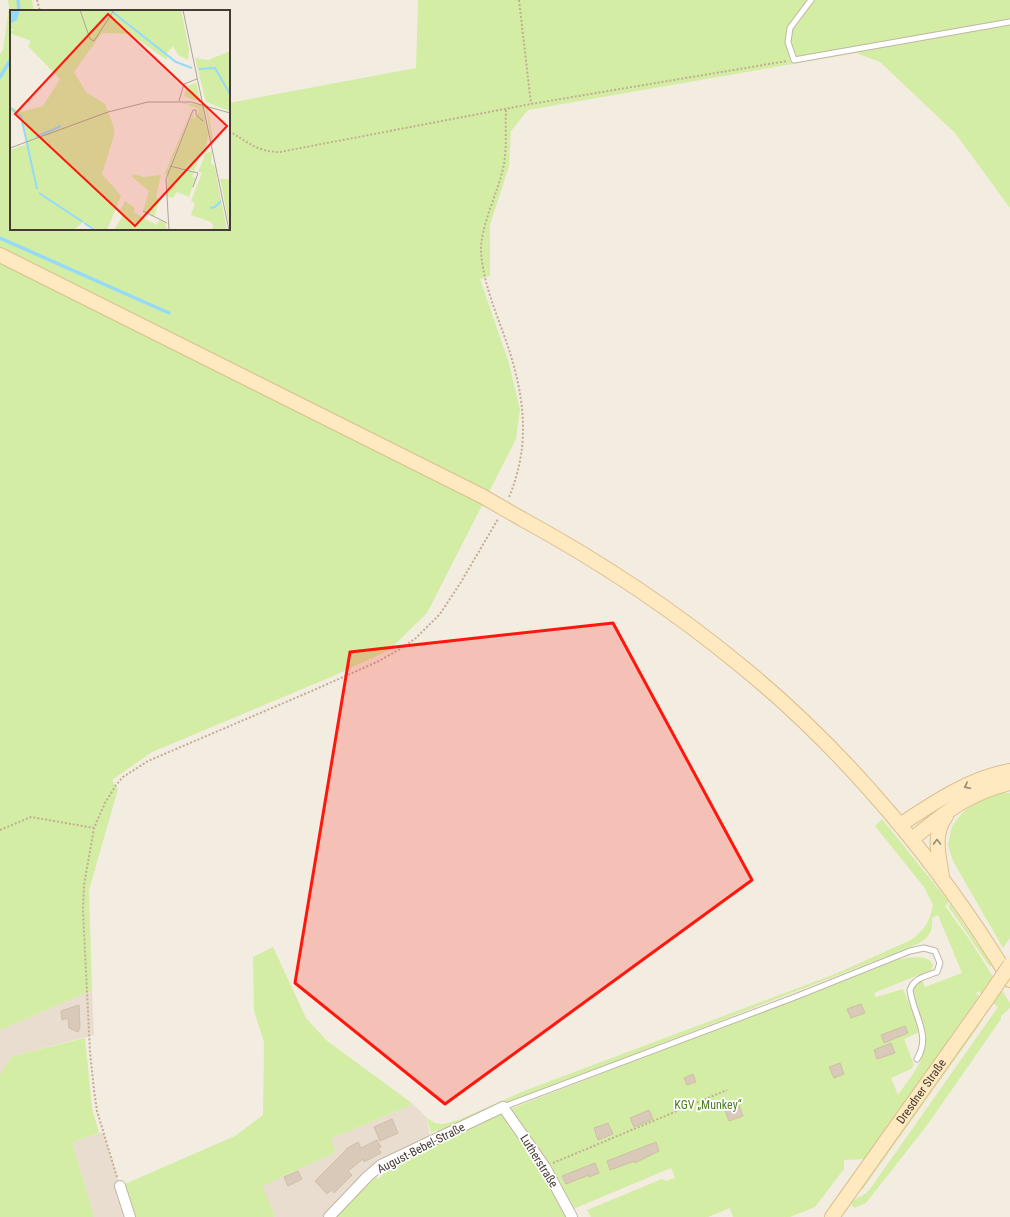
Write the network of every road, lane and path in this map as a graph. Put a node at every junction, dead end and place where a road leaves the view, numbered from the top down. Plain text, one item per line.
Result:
1 (37, 0) edge
2 (519, 0) edge
3 (811, 0) edge
4 (40, 10) edge
5 (1010, 22) edge
6 (794, 60) junction
7 (531, 104) junction
8 (506, 110) junction
9 (230, 132) edge
10 (0, 255) edge
11 (524, 435) dead end
12 (461, 582) dead end
13 (1010, 771) edge
14 (1010, 783) edge
15 (951, 808) junction
16 (900, 825) junction
17 (94, 828) junction
18 (0, 830) edge
19 (912, 839) junction
20 (942, 879) junction
21 (1010, 965) edge
22 (1010, 980) edge
23 (916, 1059) dead end
24 (727, 1090) dead end
25 (503, 1107) junction
26 (545, 1167) junction
27 (120, 1186) joint
28 (130, 1217) edge
29 (329, 1217) edge
30 (572, 1217) edge
31 (832, 1217) edge

1 - 4 path
2 - 7 path
3 - 6 lane
5 - 6 lane
6 - 7 path
7 - 8 path
8 - 9 path
8 - 11 path
10 - 16 main road, bridge
12 - 17 path
13 -> 16 main road
14 - 15 main road
15 - 19 main road
20 -> 15 main road
16 - 19 main road
17 - 18 path
17 - 27 path
19 - 20 main road
20 - 22 main road
21 - 31 main road, Dresdner Straße, bridge
23 - 25 lane
24 - 26 path
25 - 26 street, Lutherstraße
25 - 29 street, August-Bebel-Straße
26 - 30 street, Lutherstraße
27 - 28 street

